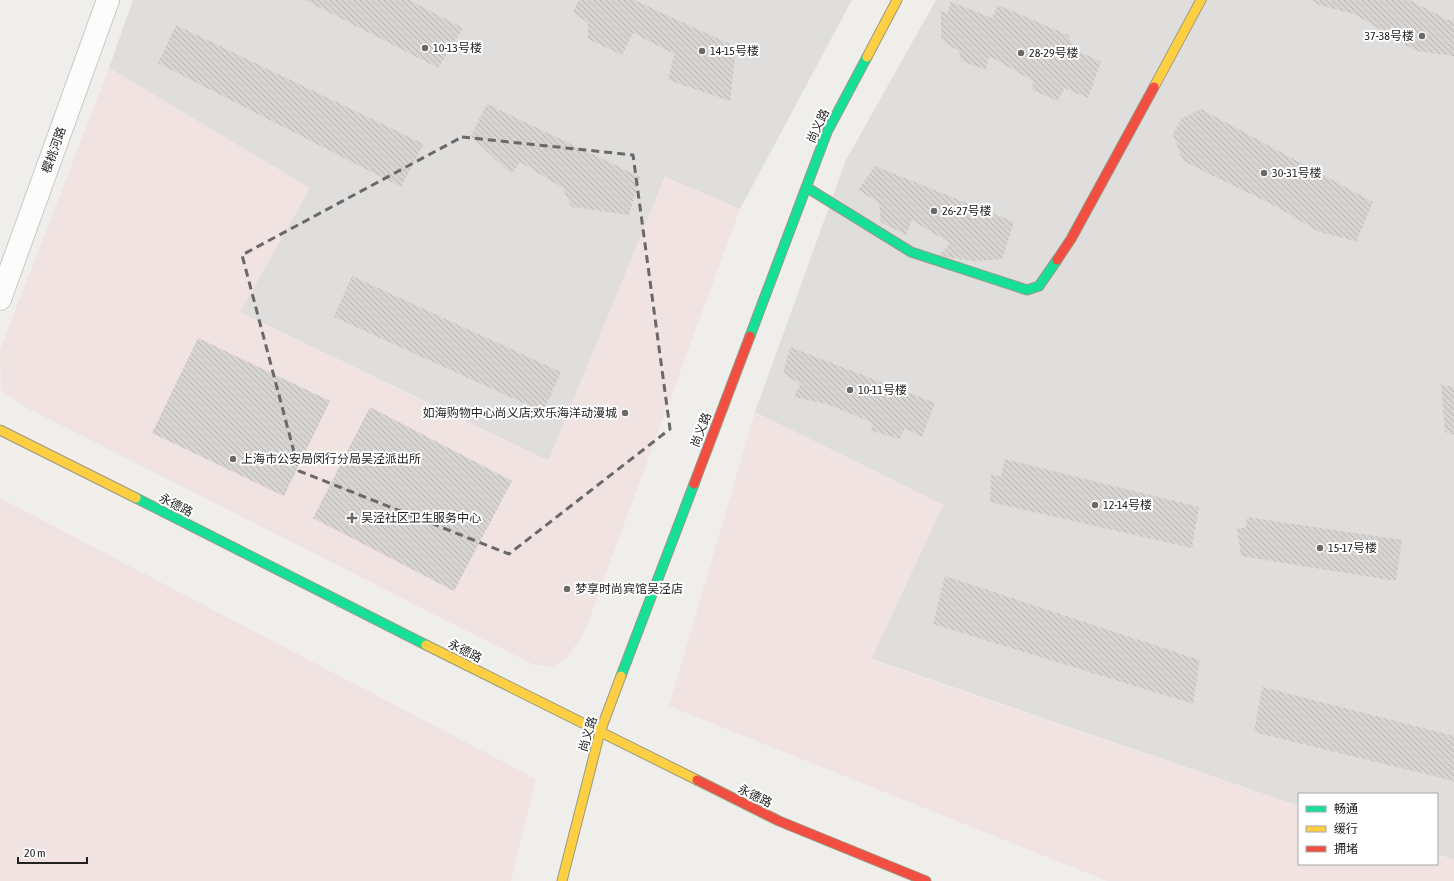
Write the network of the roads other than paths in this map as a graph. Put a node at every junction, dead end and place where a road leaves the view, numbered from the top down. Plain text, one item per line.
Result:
1 (108, 0) edge
2 (897, 0) edge
3 (1201, 0) edge
4 (806, 187) junction
5 (0, 299) edge
6 (0, 430) edge
7 (600, 732) junction
8 (562, 881) edge
9 (926, 881) edge

1 - 5 street, 樱桃河路
2 - 4 street, 尚义路
3 - 4 street
4 - 7 street, 尚义路
6 - 7 street, 永德路
7 - 8 street, 尚义路
7 - 9 street, 永德路

